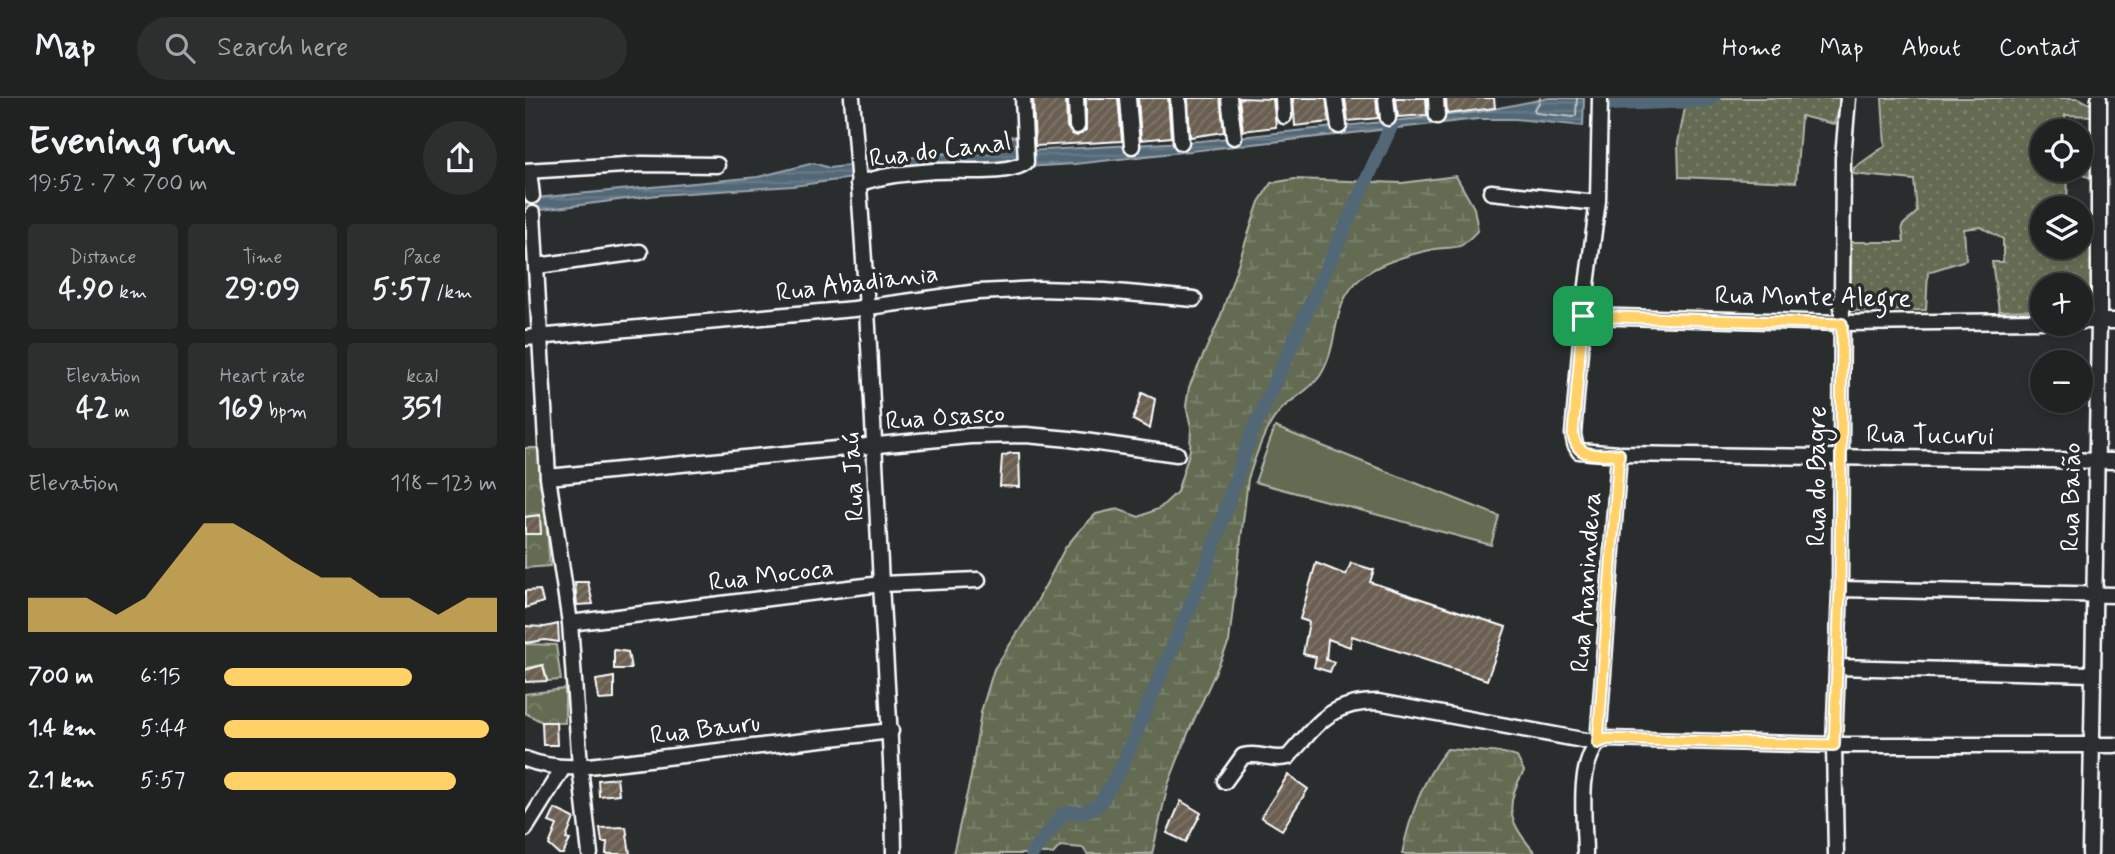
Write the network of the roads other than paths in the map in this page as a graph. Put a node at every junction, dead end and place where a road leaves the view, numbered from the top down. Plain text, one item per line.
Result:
1 (852, 98) edge
2 (1023, 98) edge
3 (1076, 98) edge
4 (1128, 98) edge
5 (1178, 98) edge
6 (1229, 98) edge
7 (1283, 98) edge
8 (1335, 98) edge
9 (1386, 98) edge
10 (1436, 98) edge
11 (1600, 98) edge
12 (1849, 98) edge
13 (2099, 98) edge
14 (1284, 116) dead end
15 (1437, 116) dead end
16 (1388, 118) dead end
17 (1077, 126) dead end
18 (1339, 126) dead end
19 (1234, 137) dead end
20 (1181, 142) dead end
21 (1132, 146) dead end
22 (717, 165) dead end
23 (527, 171) edge
24 (858, 181) junction
25 (1491, 192) dead end
26 (532, 196) dead end
27 (1597, 203) junction
28 (533, 214) dead end
29 (640, 252) dead end
30 (537, 266) junction
31 (1194, 299) dead end
32 (867, 306) junction
33 (1583, 316) junction
34 (2030, 321) edge
35 (2093, 321) edge
36 (2099, 321) junction
37 (2115, 321) edge
38 (1842, 324) junction
39 (541, 336) junction
40 (525, 338) edge
41 (876, 446) junction
42 (1177, 454) dead end
43 (1619, 454) junction
44 (1840, 458) junction
45 (2095, 461) junction
46 (2115, 461) edge
47 (548, 477) junction
48 (978, 580) dead end
49 (881, 584) junction
50 (1840, 589) junction
51 (2093, 594) junction
52 (2115, 595) edge
53 (570, 623) junction
54 (1837, 667) junction
55 (2092, 674) junction
56 (891, 731) junction
57 (1598, 743) junction
58 (1834, 745) junction
59 (2091, 745) junction
60 (2115, 745) edge
61 (525, 759) edge
62 (580, 767) junction
63 (563, 768) junction
64 (1225, 781) dead end
65 (525, 830) edge
66 (590, 854) edge
67 (894, 854) edge
68 (1585, 854) edge
69 (1836, 854) edge
70 (2089, 854) edge

1 - 24 street, Rua Jaú
2 - 24 street, Rua do Canal
3 - 17 street
4 - 21 street
5 - 20 street
6 - 19 street
7 - 14 street
8 - 18 street
9 - 16 street
10 - 15 street
11 - 27 street, Rua Ananindeva
12 - 38 street, Rua do Bagre
13 - 36 street, Rua Baião
22 - 23 street
23 - 26 street
24 - 32 street, Rua Jaú
25 - 27 street
27 - 33 street, Rua Ananindeva
28 - 30 street
29 - 30 street
30 - 39 street
31 - 32 street, Rua Abadiania
32 - 39 street, Rua Abadiania
32 - 41 street, Rua Jaú
33 - 38 street, Rua Monte Alegre
33 - 43 street, Rua Ananindeva
34 - 38 street, Rua Monte Alegre
35 - 36 street
36 - 37 street
36 - 45 street, Rua Baião
38 - 44 street, Rua do Bagre
39 - 40 street, Rua Abadiania
39 - 47 street
41 - 42 street, Rua Osasco
41 - 47 street, Rua Osasco
41 - 49 street, Rua Jaú
43 - 44 street, Rua Tucurui
43 - 57 street, Rua Ananindeva
44 - 45 street, Rua Tucurui
44 - 50 street, Rua do Bagre
45 - 46 street, Rua Tucurui
45 - 51 street, Rua Baião
47 - 53 street
48 - 49 street, Rua Mococa
49 - 53 street, Rua Mococa
49 - 56 street, Rua Jaú
50 - 51 street
50 - 54 street, Rua do Bagre
51 - 52 street
51 - 55 street, Rua Baião
53 - 62 street
54 - 55 street
54 - 58 street, Rua do Bagre
55 - 59 street, Rua Baião
56 - 62 street, Rua Bauru
56 - 67 street, Rua Jaú
57 - 58 street
57 - 64 street
57 - 68 street, Rua Ananindeva
58 - 59 street
58 - 69 street, Rua do Bagre
59 - 60 street
59 - 70 street, Rua Baião
61 - 63 street, Rua Bauru
62 - 63 street, Rua Bauru
62 - 66 street
63 - 65 street

